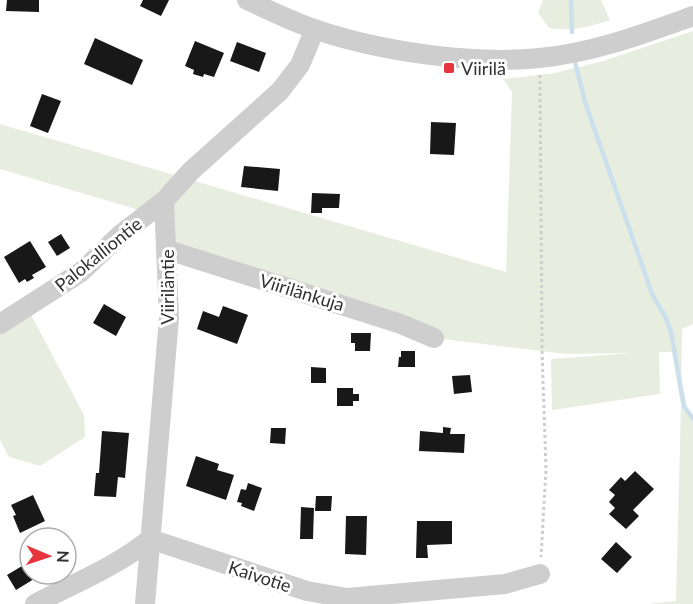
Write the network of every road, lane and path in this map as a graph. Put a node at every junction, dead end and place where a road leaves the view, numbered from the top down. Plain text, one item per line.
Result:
1 (247, 0) edge
2 (693, 16) edge
3 (315, 29) junction
4 (540, 58) junction
5 (164, 201) junction
6 (168, 250) junction
7 (0, 324) edge
8 (434, 338) dead end
9 (150, 539) junction
10 (540, 574) joint
11 (35, 604) edge
12 (145, 604) edge

1 - 3 street
2 - 4 street
3 - 4 street
3 - 5 street
4 - 10 path
5 - 6 street, Viiriläntie
5 - 7 street, Palokalliontie
6 - 8 street, Viirilänkuja
6 - 9 street, Viiriläntie
9 - 10 street, Kaivotie
9 - 11 street
9 - 12 street, Viiriläntie

